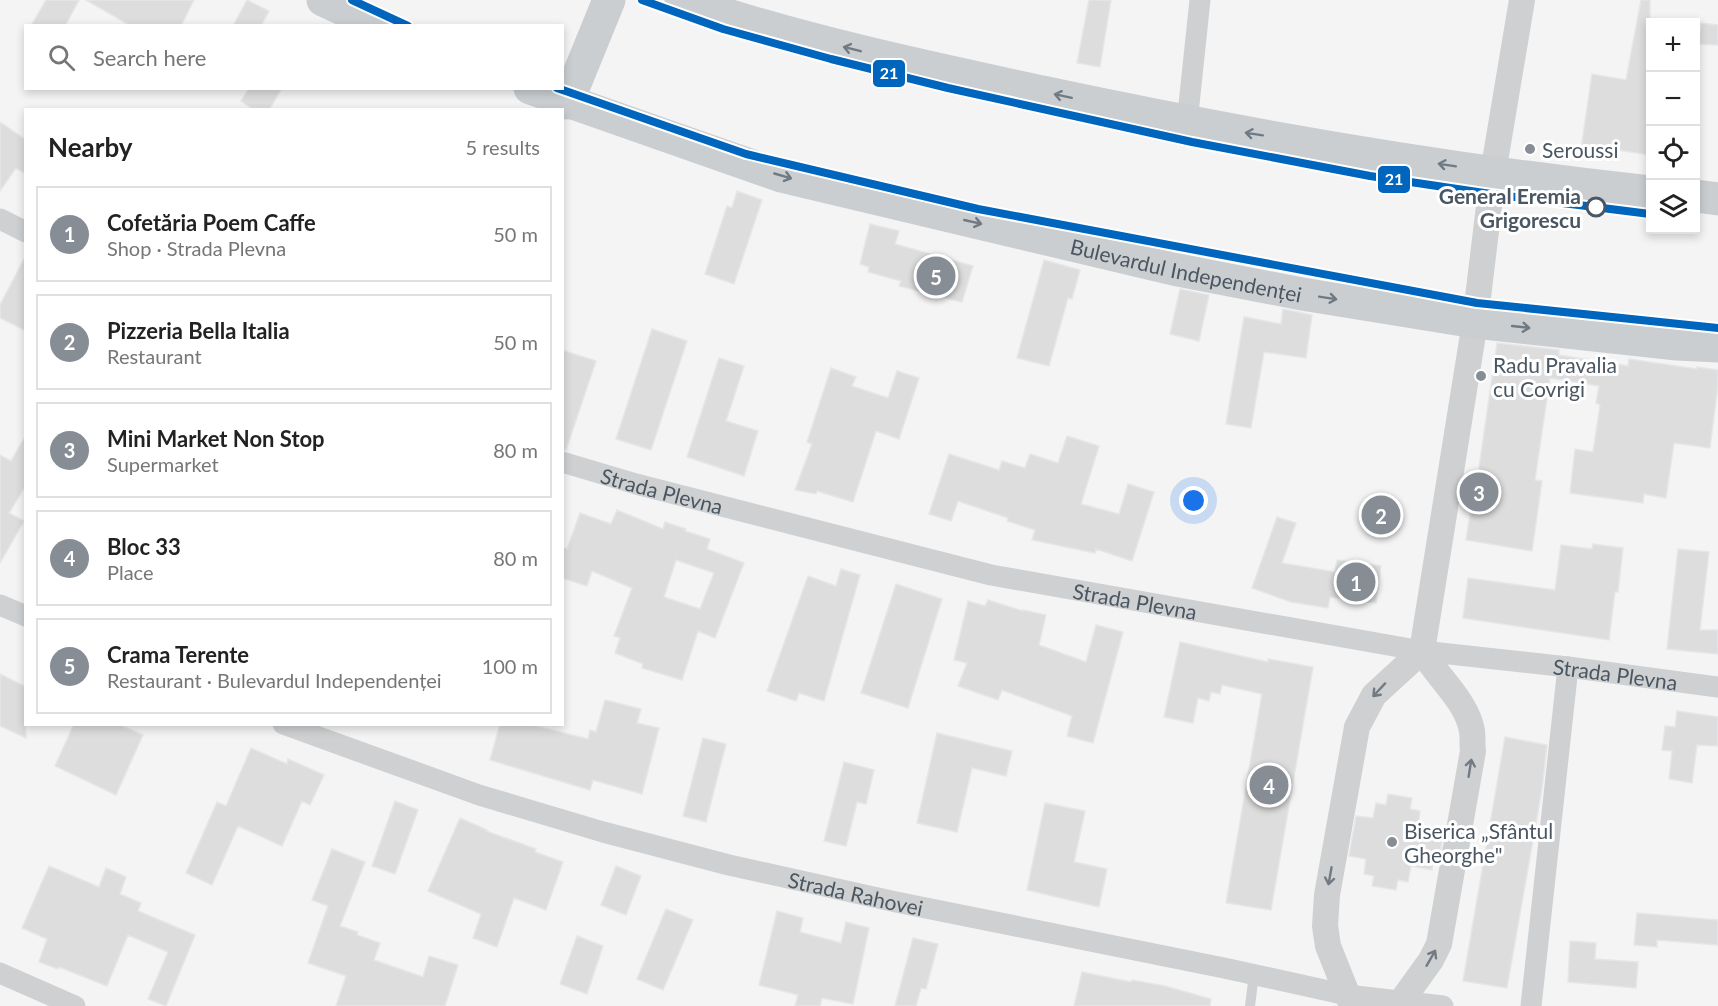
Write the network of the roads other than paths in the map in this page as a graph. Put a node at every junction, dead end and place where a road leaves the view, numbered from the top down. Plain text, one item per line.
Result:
1 (323, 0) edge
2 (609, 0) edge
3 (681, 0) edge
4 (1200, 0) edge
5 (1522, 0) edge
6 (375, 24) edge
7 (535, 90) edge
8 (567, 103) junction
9 (1187, 123) junction
10 (1493, 173) junction
11 (1646, 192) edge
12 (1700, 197) edge
13 (1718, 199) edge
14 (0, 219) edge
15 (24, 231) edge
16 (1475, 322) junction
17 (1718, 346) edge
18 (564, 463) edge
19 (0, 605) edge
20 (24, 615) edge
21 (1422, 651) junction
22 (1568, 667) junction
23 (1718, 687) edge
24 (289, 726) edge
25 (0, 973) edge
26 (1254, 974) junction
27 (1350, 1000) edge
28 (1399, 1004) edge
29 (75, 1006) edge
30 (1250, 1006) edge
31 (1443, 1006) edge
32 (1531, 1006) edge

1 - 6 main road
2 - 8 main road
9 -> 3 main road
4 - 9 street
5 - 10 street
7 - 8 main road, Bulevardul Independenței
8 -> 16 main road, Bulevardul Independenței
10 -> 9 main road
10 - 11 main road
10 - 16 street
12 - 13 main road
14 - 15 street
16 -> 17 main road, Bulevardul Independenței
16 - 21 street
18 - 21 street, Strada Plevna
19 - 20 street
21 - 22 street, Strada Plevna
21 -> 27 street
28 -> 21 street
22 - 23 street, Strada Plevna
22 - 32 street
24 - 26 street, Strada Rahovei
25 - 29 street
26 - 27 street, Strada Rahovei
26 - 30 lane
27 - 28 street, Strada Rahovei
28 - 31 street, Strada Rahovei

